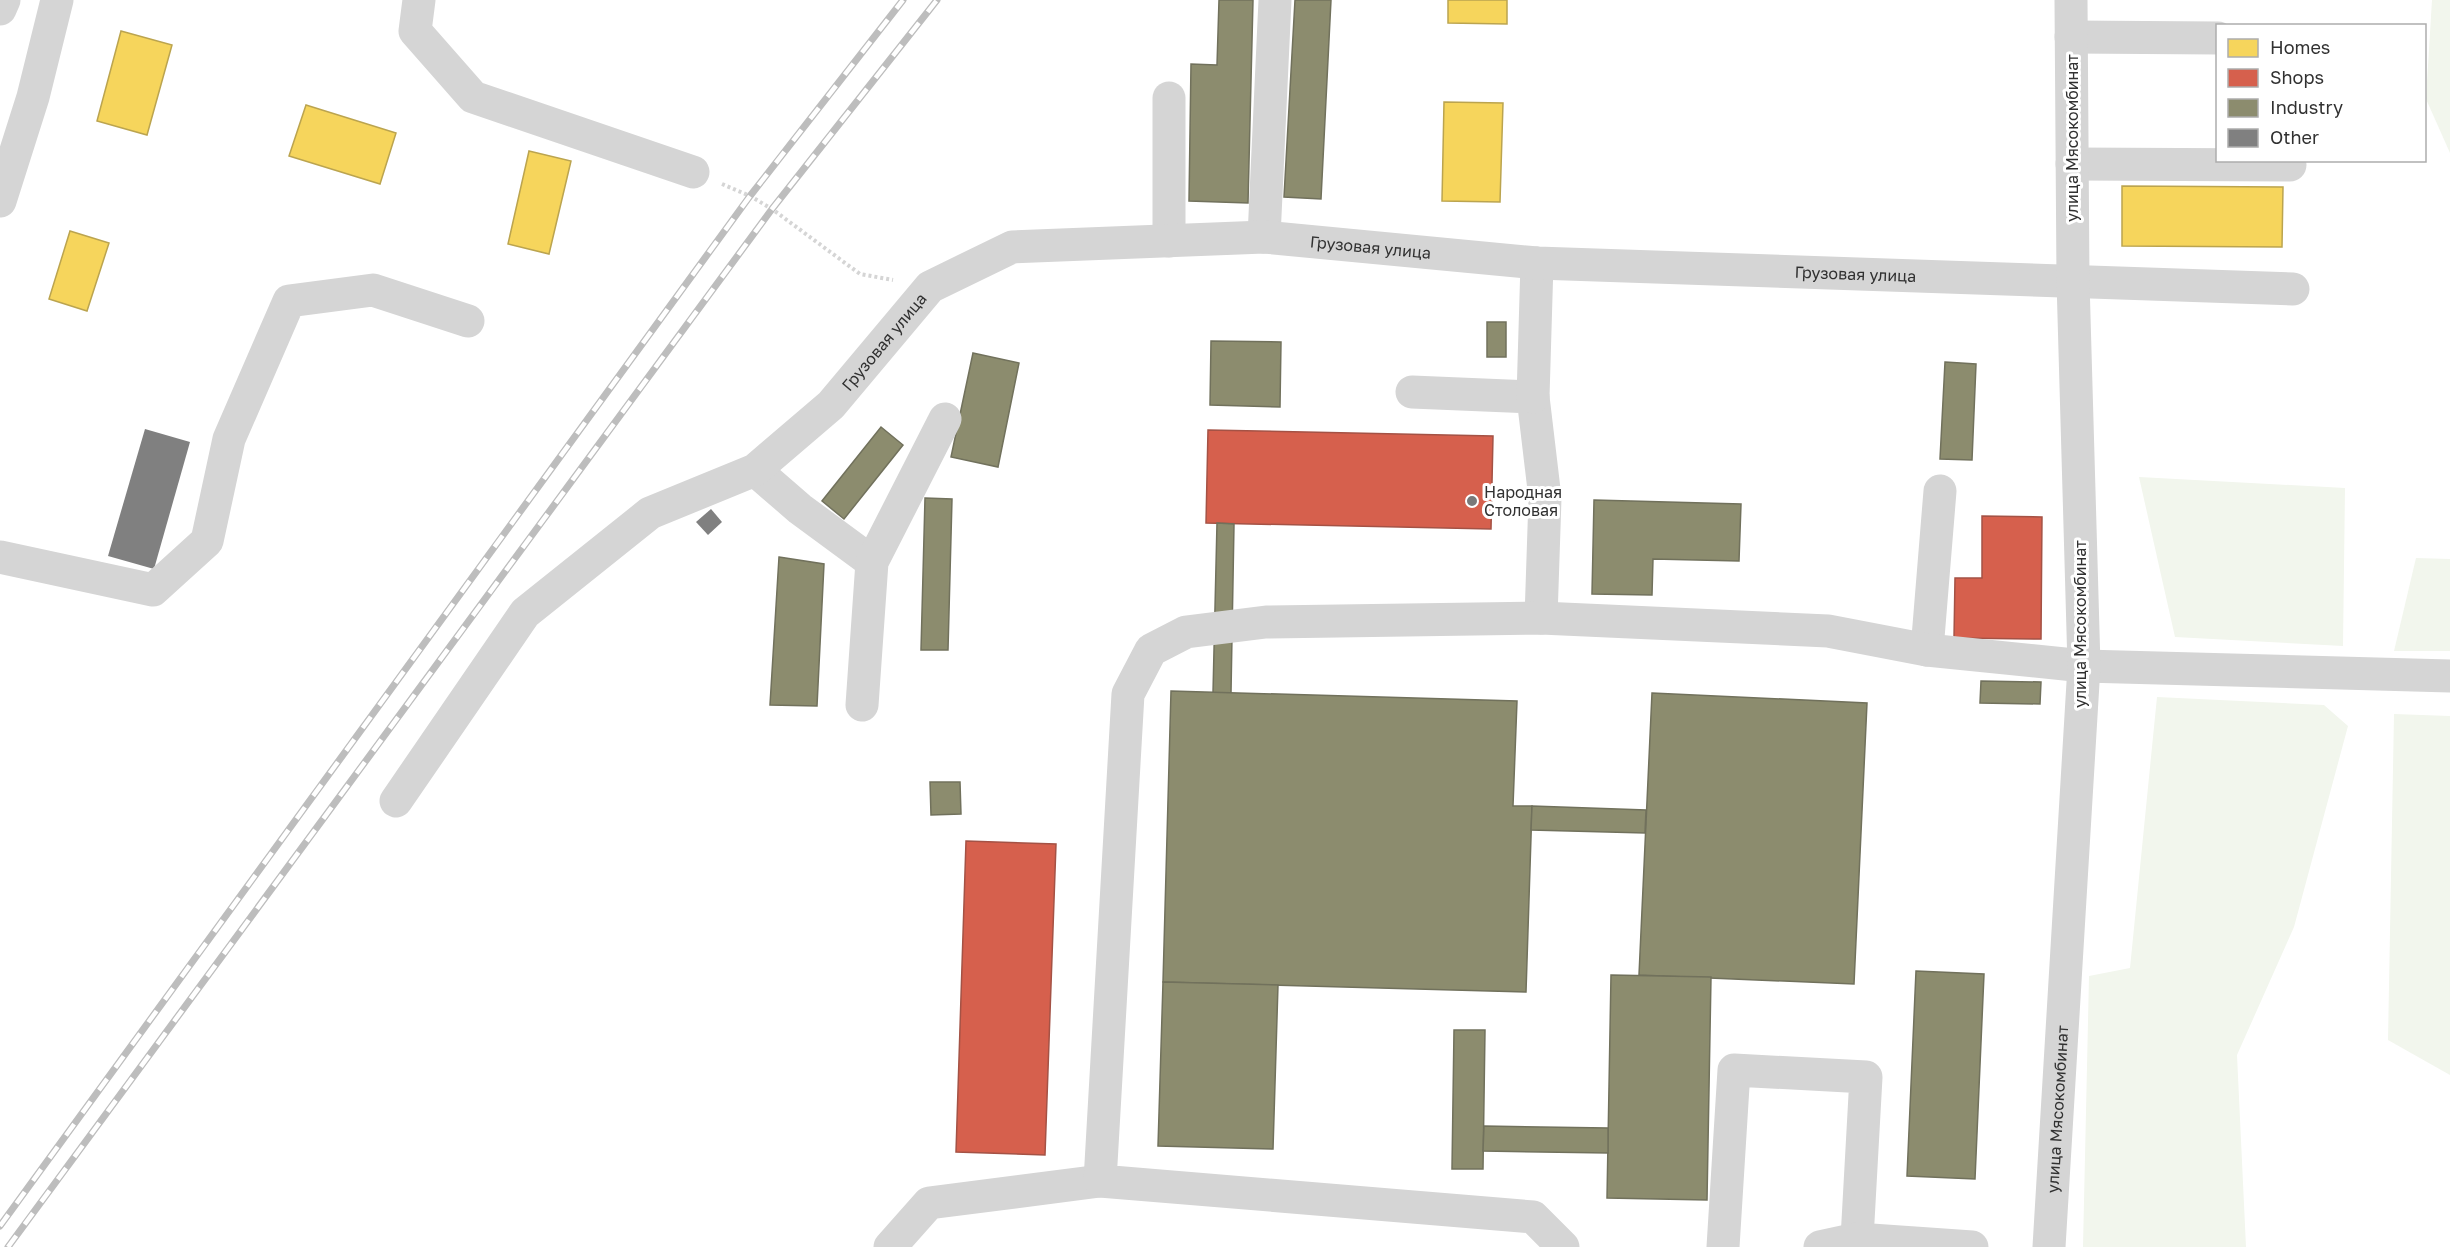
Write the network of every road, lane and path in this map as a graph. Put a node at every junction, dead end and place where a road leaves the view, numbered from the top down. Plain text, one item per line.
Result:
1 (4, 0) edge
2 (57, 0) edge
3 (419, 0) edge
4 (1275, 0) edge
5 (2071, 0) edge
6 (0, 9) edge
7 (2072, 37) junction
8 (2216, 38) edge
9 (1169, 98) dead end
10 (2072, 164) junction
11 (2290, 165) dead end
12 (693, 172) joint
13 (0, 201) edge
14 (1264, 237) junction
15 (1170, 241) junction
16 (1536, 263) junction
17 (2073, 280) junction
18 (930, 287) junction
19 (2293, 289) dead end
20 (468, 321) dead end
21 (1412, 392) dead end
22 (1533, 397) junction
23 (945, 419) dead end
24 (755, 470) junction
25 (1940, 490) dead end
26 (0, 557) edge
27 (872, 562) junction
28 (1541, 618) junction
29 (1927, 650) junction
30 (2084, 666) junction
31 (2450, 676) edge
32 (862, 705) dead end
33 (396, 801) dead end
34 (1100, 1181) junction
35 (1857, 1239) junction
36 (890, 1247) edge
37 (1563, 1247) edge
38 (1723, 1247) edge
39 (1820, 1247) edge
40 (1972, 1247) edge
41 (2049, 1247) edge

1 - 6 street
2 - 13 street
3 - 12 street
4 - 14 street
5 - 7 street, улица Мясокомбинат
7 - 8 street
7 - 10 street, улица Мясокомбинат
9 - 15 street
10 - 11 street
10 - 17 street, улица Мясокомбинат
12 - 18 path
14 - 15 street, Грузовая улица
14 - 16 street, Грузовая улица
15 - 18 street, Грузовая улица
16 - 17 street, Грузовая улица
16 - 22 street
17 - 19 street, Грузовая улица
17 - 30 street, улица Мясокомбинат
18 - 24 street, Грузовая улица
20 - 26 street
21 - 22 street
22 - 28 street
23 - 27 street
24 - 27 street
24 - 33 street, Грузовая улица
25 - 29 street
27 - 32 street
28 - 29 street
28 - 34 street
29 - 30 street
30 - 31 street
30 - 41 street, улица Мясокомбинат
34 - 36 street
34 - 37 street
35 - 38 street
35 - 39 street
35 - 40 street

